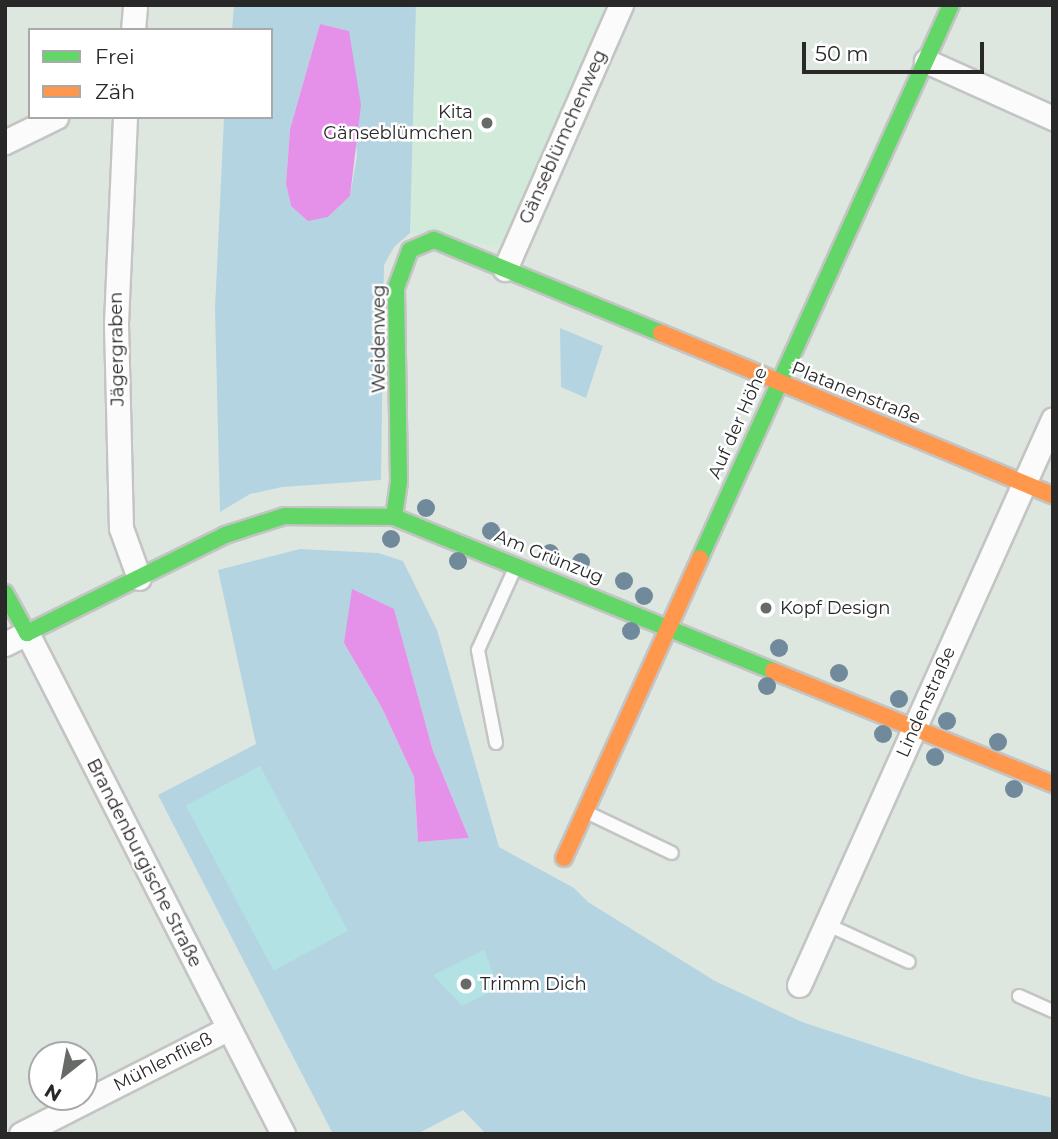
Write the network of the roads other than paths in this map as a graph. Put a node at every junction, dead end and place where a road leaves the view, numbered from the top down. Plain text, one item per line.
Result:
1 (135, 5) edge
2 (621, 5) edge
3 (951, 5) edge
4 (133, 28) edge
5 (926, 61) junction
6 (1053, 118) edge
7 (52, 119) edge
8 (125, 119) edge
9 (5, 142) edge
10 (505, 269) junction
11 (528, 279) joint
12 (778, 381) junction
13 (1053, 419) edge
14 (1024, 483) junction
15 (1053, 495) edge
16 (394, 517) junction
17 (516, 564) junction
18 (139, 578) junction
19 (5, 593) edge
20 (670, 628) junction
21 (27, 633) junction
22 (5, 644) edge
23 (914, 730) junction
24 (496, 743) dead end
25 (1053, 784) edge
26 (586, 812) junction
27 (671, 853) dead end
28 (564, 858) dead end
29 (826, 924) junction
30 (909, 962) dead end
31 (799, 985) dead end
32 (1020, 996) dead end
33 (1053, 1011) edge
34 (229, 1028) junction
35 (21, 1134) edge
36 (284, 1134) edge

1 - 4 street
2 - 10 street, Gänseblümchenweg
3 - 5 street, Auf der Höhe
5 - 6 street
5 - 12 street, Auf der Höhe
7 - 9 street
8 - 18 street, Jägergraben
10 - 11 street, Weidenweg
10 - 16 street, Weidenweg
11 - 12 street, Platanenstraße
12 - 14 street, Platanenstraße
12 - 20 street, Auf der Höhe
13 - 14 street, Lindenstraße
14 - 15 street, Platanenstraße
14 - 23 street, Lindenstraße
16 - 17 street, Am Grünzug
16 - 18 street, Am Grünzug
17 - 20 street, Am Grünzug
17 - 24 lane
18 - 21 street, Am Grünzug
19 - 21 street, Brandenburgische Straße
20 - 23 street, Am Grünzug
20 - 26 street, Auf der Höhe
21 - 22 street
21 - 34 street, Brandenburgische Straße
23 - 25 street, Am Grünzug
23 - 29 street, Lindenstraße
26 - 27 lane
26 - 28 street, Auf der Höhe
29 - 30 lane
29 - 31 street, Lindenstraße
32 - 33 lane
34 - 35 street, Mühlenfließ
34 - 36 street, Brandenburgische Straße

